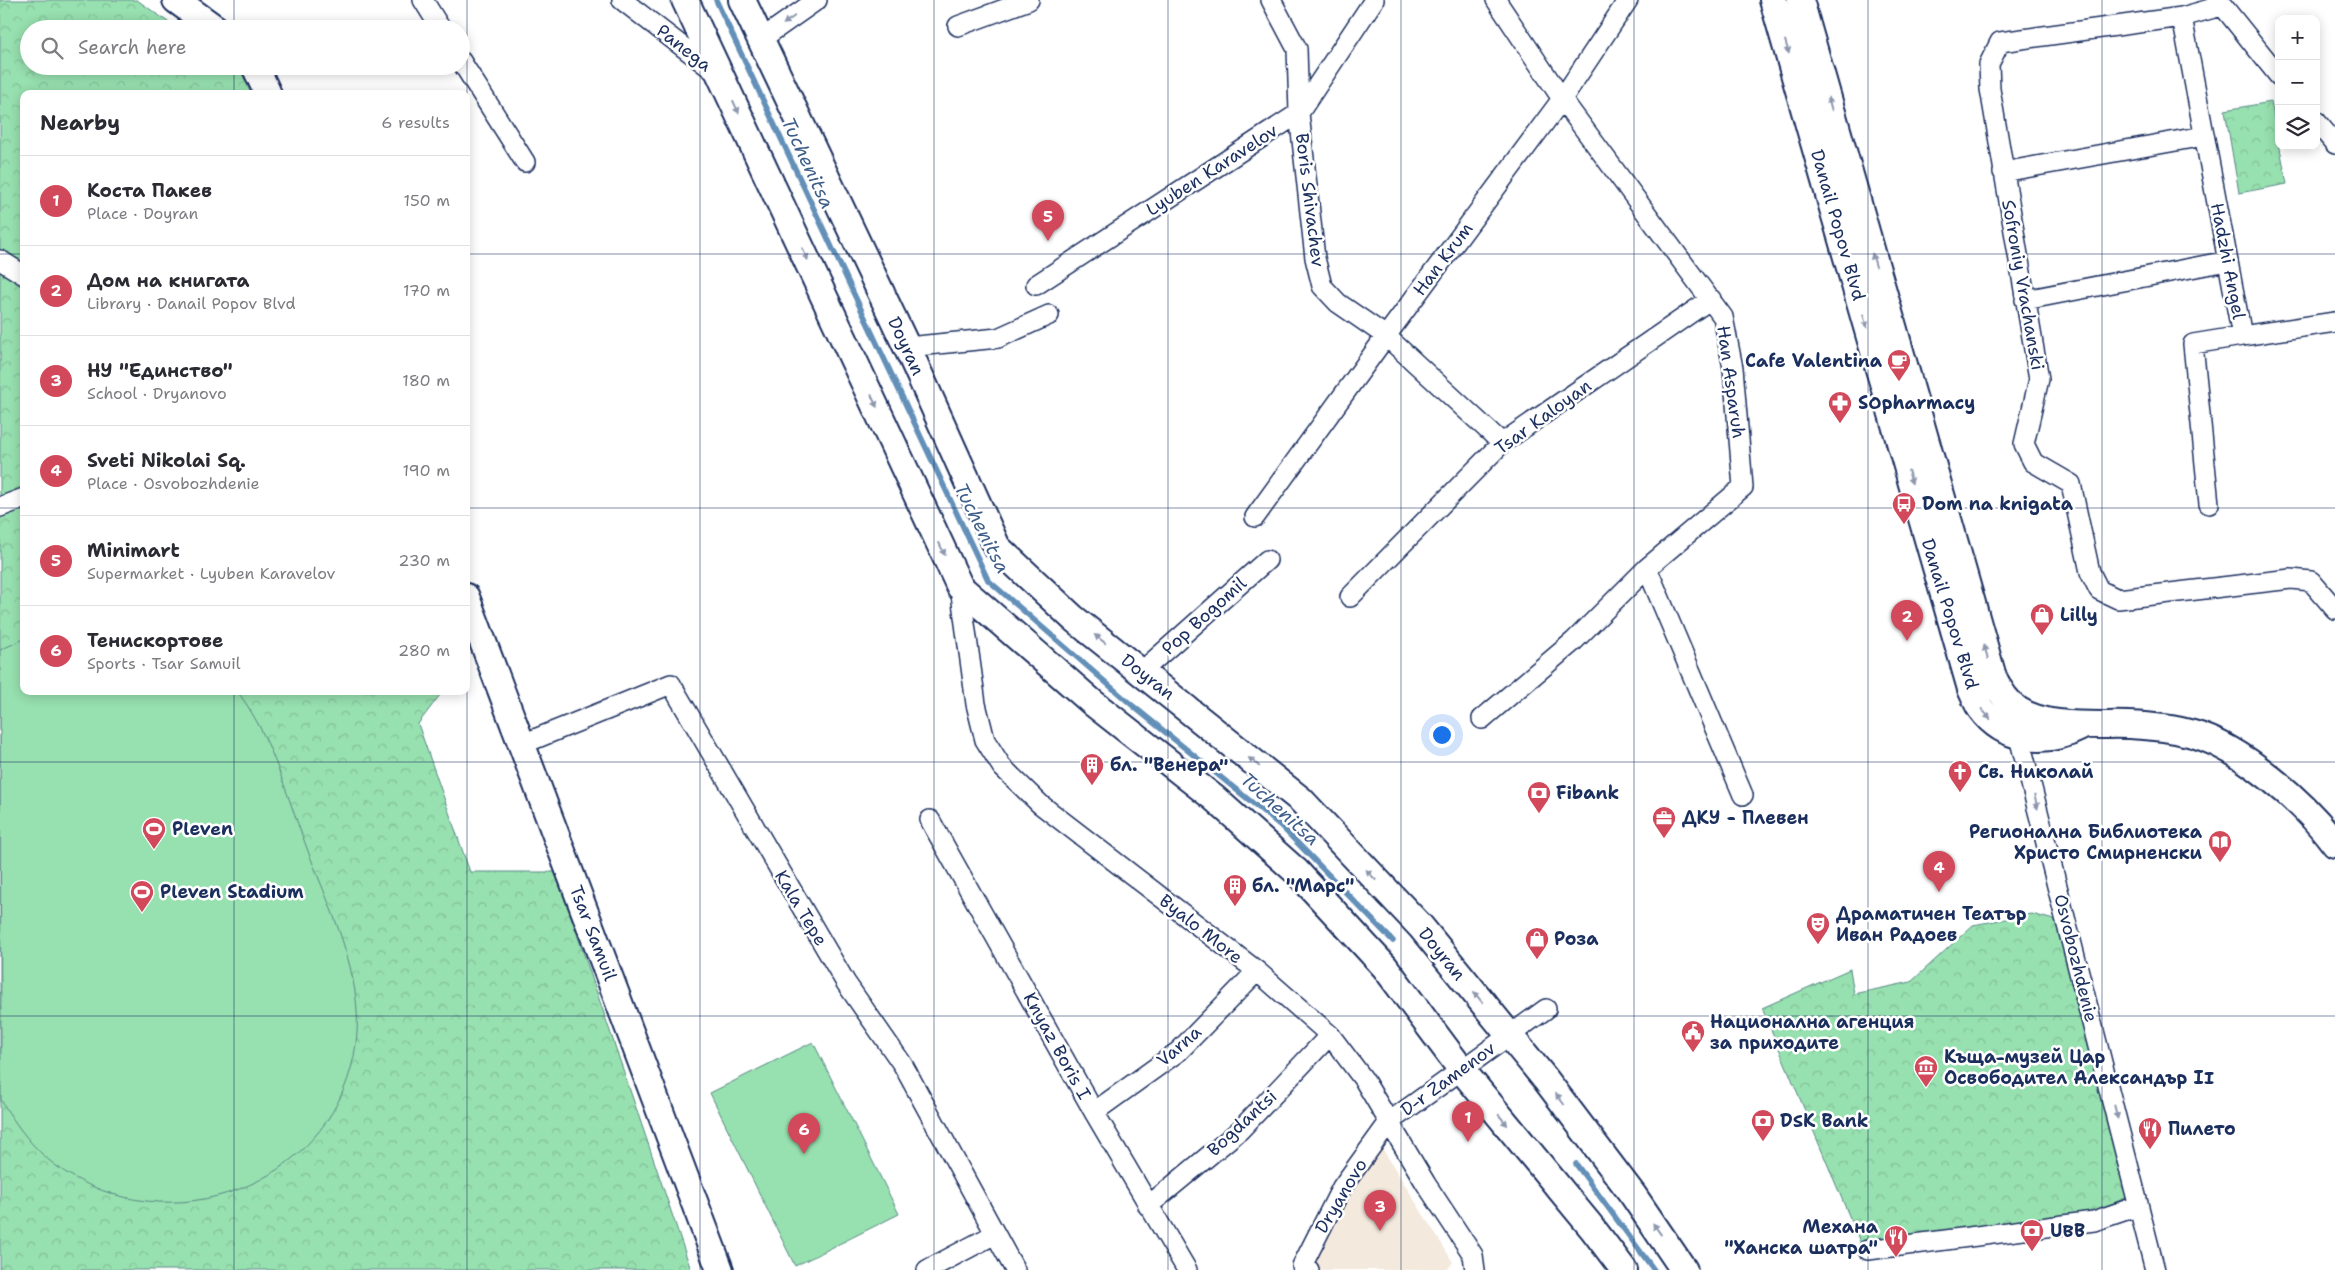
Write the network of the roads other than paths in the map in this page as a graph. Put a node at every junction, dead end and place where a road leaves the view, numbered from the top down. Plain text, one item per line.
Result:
1 (176, 0) edge
2 (423, 0) edge
3 (622, 0) edge
4 (685, 0) edge
5 (742, 0) edge
6 (817, 0) edge
7 (1029, 0) edge
8 (1271, 0) edge
9 (1374, 0) edge
10 (1496, 0) edge
11 (1628, 0) edge
12 (1774, 0) edge
13 (1800, 0) edge
14 (2219, 3) edge
15 (2182, 17) junction
16 (204, 20) edge
17 (435, 20) edge
18 (958, 26) dead end
19 (760, 40) junction
20 (2275, 71) edge
21 (259, 75) edge
22 (470, 75) edge
23 (722, 77) junction
24 (266, 90) edge
25 (1562, 99) junction
26 (1298, 113) junction
27 (2320, 126) edge
28 (2204, 136) junction
29 (2335, 144) edge
30 (525, 162) dead end
31 (2003, 172) junction
32 (0, 260) edge
33 (2227, 260) junction
34 (20, 272) edge
35 (1036, 285) dead end
36 (1711, 299) junction
37 (2025, 300) junction
38 (1049, 315) dead end
39 (2335, 322) edge
40 (1386, 336) junction
41 (2242, 336) junction
42 (907, 347) junction
43 (1502, 443) junction
44 (20, 499) edge
45 (2208, 504) dead end
46 (0, 506) edge
47 (1255, 517) dead end
48 (1267, 560) dead end
49 (1647, 568) junction
50 (960, 587) junction
51 (1350, 597) dead end
52 (470, 608) edge
53 (2335, 609) edge
54 (1141, 672) junction
55 (1482, 719) dead end
56 (2047, 720) junction
57 (2084, 726) junction
58 (2019, 736) junction
59 (520, 745) junction
60 (1743, 795) dead end
61 (930, 820) dead end
62 (2324, 825) edge
63 (2335, 844) edge
64 (1257, 971) junction
65 (1546, 1009) dead end
66 (1330, 1035) junction
67 (1508, 1035) junction
68 (1461, 1069) junction
69 (1094, 1112) junction
70 (1388, 1122) junction
71 (1148, 1206) junction
72 (2138, 1206) junction
73 (995, 1234) junction
74 (1868, 1250) dead end
75 (1470, 1265) edge
76 (2150, 1267) edge
77 (720, 1270) edge
78 (927, 1270) edge
79 (1015, 1270) edge
80 (1187, 1270) edge
81 (1309, 1270) edge
82 (1624, 1270) edge
83 (1684, 1270) edge

1 - 16 main road
2 - 17 street
3 - 23 street, Panega
4 - 23 main road
5 - 19 main road, Doyran
6 -> 19 street
7 - 18 street
8 - 26 street, Boris Shivachev
9 - 26 street, Lyuben Karavelov
10 - 25 street, Han Asparuh
11 - 25 street, Han Krum
12 -> 58 main road, Danail Popov Blvd
56 -> 13 main road, Danail Popov Blvd
14 - 15 street
14 - 20 street
15 - 28 street, Hadzhi Angel
15 - 31 street, Sofroniy Vrachanski
19 - 42 main road, Doyran
21 - 24 main road
22 - 30 street
23 -> 50 main road
25 - 36 street, Han Asparuh
25 - 40 street, Han Krum
26 - 35 street, Lyuben Karavelov
26 - 40 street, Boris Shivachev
27 - 29 street
28 - 31 street
28 - 33 street, Hadzhi Angel
31 - 37 street, Sofroniy Vrachanski
32 - 34 street
33 - 37 street
33 - 41 street, Hadzhi Angel
36 - 43 street, Tsar Kaloyan
36 - 49 street, Han Asparuh
37 - 53 street, Sofroniy Vrachanski
38 - 42 street
39 - 41 street
40 - 43 street, Boris Shivachev
40 - 47 street, Han Krum
41 - 45 street, Hadzhi Angel
54 -> 42 main road, Doyran
43 - 51 street, Tsar Kaloyan
44 - 46 street
48 - 54 street, Pop Bogomil
49 - 55 street, Han Asparuh
49 - 60 street
50 - 64 street, Byalo More
50 - 68 main road
52 - 59 main road, Tsar Samuil
67 -> 54 main road, Doyran
56 - 57 main road, Danail Popov Blvd
56 - 58 street
57 - 58 main road, Danail Popov Blvd
57 - 62 main road
58 -> 72 street, Osvobozhdenie
59 - 73 street, Kala Tepe
59 - 77 main road, Tsar Samuil
61 - 69 street, Knyaz Boris I
62 - 63 main road
64 - 66 street, Byalo More
64 - 69 street, Varna
65 - 67 street, D-r Zamenov
66 - 70 street, Byalo More
66 - 71 street, Bogdantsi
67 - 68 street, D-r Zamenov
83 -> 67 main road, Doyran
68 - 70 street, D-r Zamenov
68 -> 82 main road
69 - 71 street, Knyaz Boris I
70 - 75 street, Byalo More
70 - 81 street, Dryanovo
71 - 80 street, Knyaz Boris I
72 - 74 street
72 - 76 street, Osvobozhdenie
73 - 78 street
73 - 79 street, Kala Tepe

